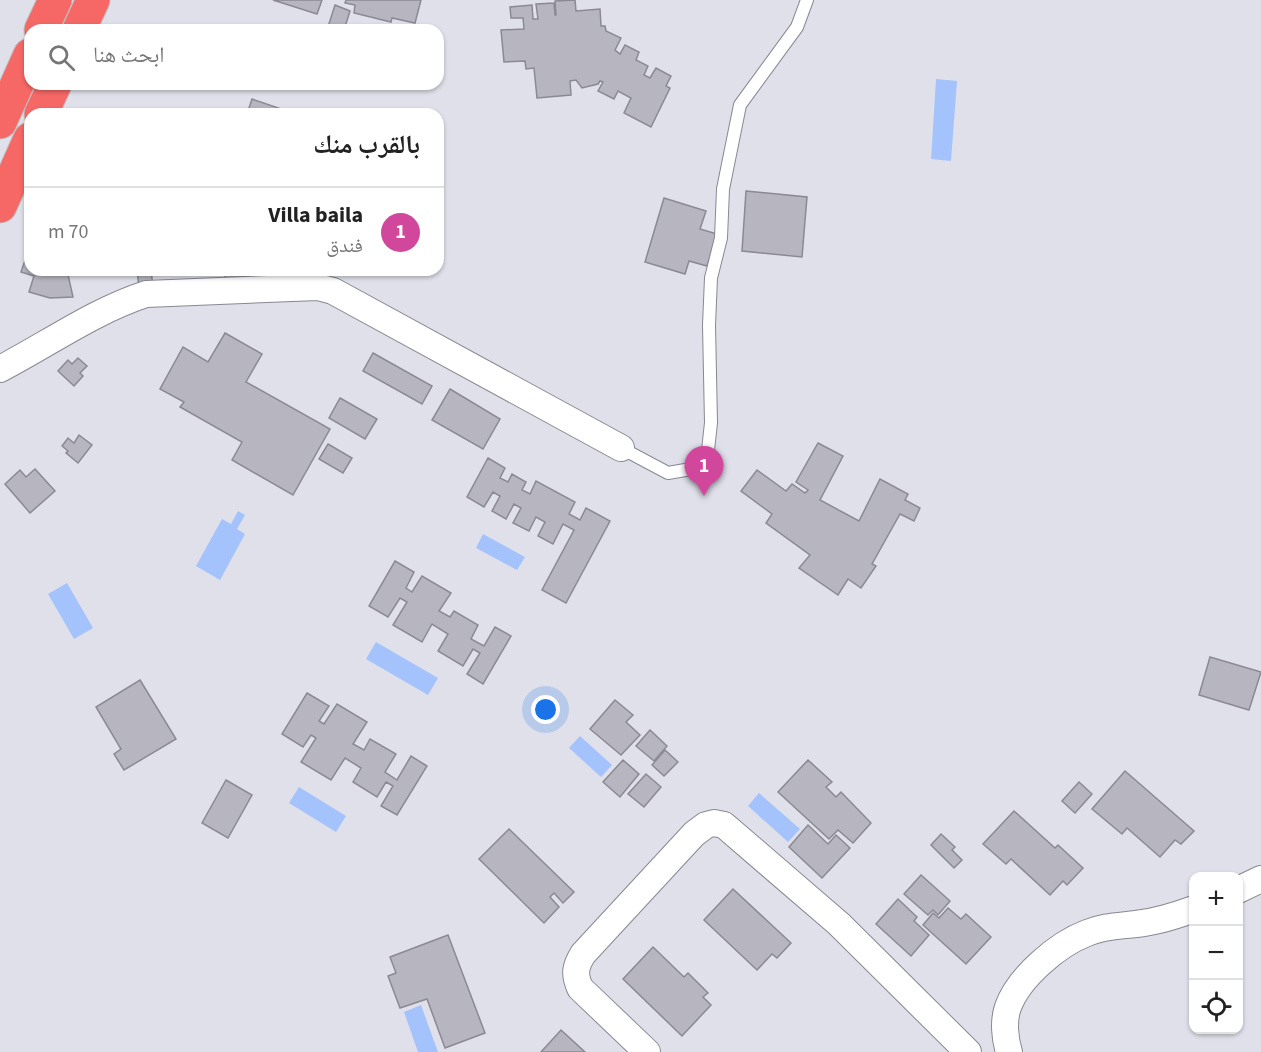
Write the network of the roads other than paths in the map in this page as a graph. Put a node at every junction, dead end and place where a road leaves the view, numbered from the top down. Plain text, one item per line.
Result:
1 (55, 0) edge
2 (93, 0) edge
3 (807, 0) edge
4 (45, 24) edge
5 (82, 24) edge
6 (24, 68) edge
7 (52, 90) edge
8 (44, 108) edge
9 (0, 122) edge
10 (24, 152) edge
11 (0, 206) edge
12 (0, 369) edge
13 (621, 448) joint
14 (1261, 879) edge
15 (1243, 888) edge
16 (1189, 911) edge
17 (647, 1052) edge
18 (968, 1052) edge
19 (1009, 1052) edge

1 - 4 highway
2 - 5 highway
3 - 13 lane
6 - 9 highway
7 - 8 highway
10 - 11 highway
12 - 13 street
14 - 15 street
16 - 19 street
17 - 18 street

